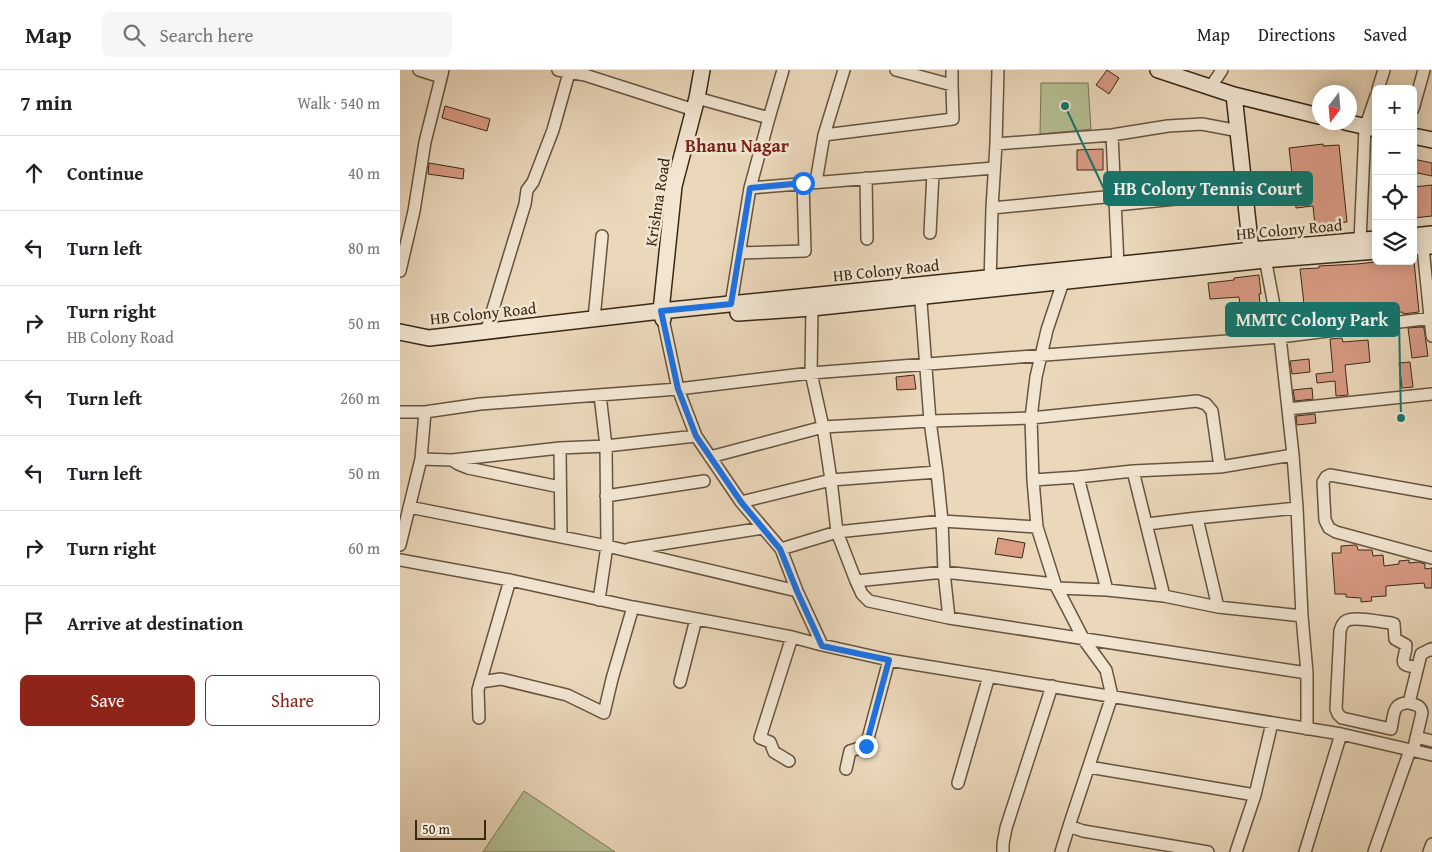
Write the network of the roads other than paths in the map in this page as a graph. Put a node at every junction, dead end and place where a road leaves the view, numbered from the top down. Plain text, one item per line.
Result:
1 (419, 70) edge
2 (783, 70) edge
3 (844, 70) edge
4 (896, 70) edge
5 (952, 70) edge
6 (998, 70) edge
7 (1158, 70) edge
8 (1222, 70) edge
9 (1384, 70) edge
10 (1424, 70) edge
11 (564, 71) edge
12 (699, 71) edge
13 (442, 73) edge
14 (952, 85) junction
15 (1379, 85) edge
16 (1210, 88) junction
17 (1234, 95) junction
18 (1417, 95) edge
19 (695, 104) junction
20 (1312, 114) edge
21 (769, 118) junction
22 (1357, 125) edge
23 (1371, 128) edge
24 (1239, 131) junction
25 (824, 135) junction
26 (1112, 135) junction
27 (1417, 137) edge
28 (1432, 140) edge
29 (996, 144) junction
30 (994, 168) junction
31 (932, 173) junction
32 (866, 178) junction
33 (816, 182) junction
34 (803, 183) junction
35 (750, 188) junction
36 (1245, 192) junction
37 (1115, 201) junction
38 (992, 208) junction
39 (930, 233) dead end
40 (602, 236) dead end
41 (867, 239) dead end
42 (1372, 240) edge
43 (1360, 241) junction
44 (1422, 241) edge
45 (1372, 251) edge
46 (739, 253) junction
47 (1260, 253) junction
48 (1118, 265) junction
49 (400, 271) edge
50 (1064, 282) junction
51 (990, 283) junction
52 (920, 290) junction
53 (731, 304) junction
54 (812, 308) junction
55 (662, 315) junction
56 (1431, 318) edge
57 (594, 319) junction
58 (400, 332) edge
59 (486, 332) junction
60 (1432, 336) edge
61 (1280, 337) junction
62 (400, 341) edge
63 (1041, 354) junction
64 (925, 363) junction
65 (811, 373) junction
66 (678, 389) junction
67 (1432, 394) edge
68 (600, 395) junction
69 (1288, 408) junction
70 (400, 412) edge
71 (425, 412) junction
72 (1032, 418) junction
73 (930, 421) junction
74 (823, 427) junction
75 (696, 436) junction
76 (606, 446) junction
77 (560, 448) junction
78 (1293, 455) junction
79 (710, 457) junction
80 (421, 460) junction
81 (452, 460) junction
82 (1220, 467) junction
83 (1133, 471) junction
84 (937, 472) junction
85 (1078, 477) junction
86 (831, 480) junction
87 (1033, 480) junction
88 (704, 481) dead end
89 (560, 487) junction
90 (1432, 492) edge
91 (606, 496) junction
92 (741, 502) junction
93 (409, 507) junction
94 (1297, 508) junction
95 (1197, 518) junction
96 (942, 521) junction
97 (1147, 524) junction
98 (1037, 527) junction
99 (763, 528) junction
100 (837, 532) junction
101 (561, 537) junction
102 (400, 545) edge
103 (607, 546) junction
104 (780, 549) junction
105 (623, 550) junction
106 (1432, 558) edge
107 (400, 560) edge
108 (944, 572) junction
109 (510, 580) junction
110 (856, 581) junction
111 (1056, 586) junction
112 (1107, 590) junction
113 (797, 591) junction
114 (1164, 596) junction
115 (599, 600) junction
116 (633, 607) junction
117 (1218, 607) junction
118 (1302, 616) junction
119 (949, 618) junction
120 (696, 619) junction
121 (792, 637) junction
122 (1084, 640) junction
123 (822, 646) junction
124 (1432, 646) edge
125 (889, 660) junction
126 (1418, 667) junction
127 (1306, 673) junction
128 (989, 676) junction
129 (480, 682) junction
130 (680, 682) dead end
131 (1052, 686) junction
132 (1112, 696) junction
133 (1409, 703) junction
134 (479, 718) dead end
135 (1272, 723) junction
136 (1307, 729) junction
137 (1391, 729) junction
138 (1341, 734) junction
139 (1416, 737) junction
140 (1432, 741) edge
141 (1388, 745) junction
142 (1412, 750) junction
143 (1432, 755) edge
144 (789, 761) dead end
145 (1089, 767) junction
146 (846, 770) dead end
147 (958, 782) dead end
148 (1255, 795) junction
149 (1069, 826) junction
150 (1432, 844) edge
151 (1004, 852) edge
152 (1061, 852) edge
153 (1208, 852) edge
154 (1236, 852) edge
155 (1305, 852) edge
156 (1374, 852) edge
157 (1429, 852) edge

1 - 13 street
2 - 21 street
3 - 25 street
4 - 14 street
5 - 14 street
6 - 29 street
7 - 16 street
8 - 16 street
9 - 15 street
10 - 18 street
11 - 19 street
11 - 59 street
12 - 19 street, Krishna Road
13 - 49 street
14 - 25 street
16 - 17 street
17 - 20 street
17 - 24 street
19 - 21 street
19 - 55 street, Krishna Road
21 - 35 street
22 - 23 street
23 - 43 street
24 - 26 street
24 - 36 street
25 - 33 street
26 - 29 street
26 - 37 street
27 - 28 street
29 - 30 street
30 - 31 street
30 - 38 street
31 - 32 street
31 - 39 street
32 - 33 street
32 - 41 street
33 - 34 street
34 - 35 street
34 - 46 street
35 - 46 street
36 - 37 street
36 - 47 street
37 - 38 street
37 - 48 street
38 - 51 street
40 - 57 street
42 - 43 street, HB Colony Road
43 - 47 street, HB Colony Road
44 - 56 street
45 - 47 street
46 - 53 street
47 - 48 street, HB Colony Road
47 - 50 street
47 - 61 street
48 - 51 street, HB Colony Road
50 - 51 street
50 - 63 street
51 - 52 street, HB Colony Road
52 - 53 street, HB Colony Road
52 - 54 street
52 - 64 street
53 - 55 street, HB Colony Road
54 - 55 street
54 - 65 street
55 - 57 street, HB Colony Road
55 - 62 street
55 - 66 street
56 - 60 street
56 - 61 street
57 - 59 street, HB Colony Road
58 - 59 street, HB Colony Road
61 - 63 street
61 - 69 street
63 - 64 street
63 - 72 street
64 - 65 street
64 - 73 street
65 - 66 street
65 - 74 street
66 - 68 street
66 - 75 street
67 - 69 street
68 - 71 street
68 - 76 street
69 - 78 street
70 - 71 street
71 - 80 street
72 - 73 street
72 - 82 street
72 - 87 street
73 - 74 street
73 - 84 street
74 - 79 street
74 - 86 street
75 - 76 street
75 - 79 street
76 - 77 street
76 - 91 street
77 - 81 street
77 - 89 street
78 - 82 street
78 - 94 street
79 - 92 street
80 - 81 street
80 - 93 street
81 - 89 street
82 - 83 street
83 - 85 street
83 - 97 street
84 - 86 street
84 - 96 street
85 - 87 street
85 - 112 street
86 - 92 street
86 - 100 street
87 - 98 street
88 - 91 street
89 - 101 street
90 - 106 street
91 - 103 street
92 - 99 street
93 - 101 street
93 - 102 street
94 - 95 street
94 - 118 street
95 - 97 street
95 - 117 street
96 - 98 street
96 - 100 street
96 - 108 street
97 - 114 street
98 - 111 street
99 - 104 street
99 - 105 street
100 - 104 street
100 - 110 street
101 - 103 street
103 - 105 street
103 - 115 street
104 - 113 street
105 - 113 street
107 - 109 street
108 - 110 street
108 - 111 street
108 - 119 street
109 - 115 street
109 - 129 street
110 - 119 street
111 - 112 street
111 - 122 street
112 - 114 street
113 - 123 street
114 - 117 street
115 - 116 street
116 - 120 street
116 - 129 street
117 - 118 street
118 - 127 street
119 - 122 street
120 - 121 street
120 - 130 street
121 - 123 street
121 - 144 street
122 - 127 street
122 - 132 street
123 - 125 street
124 - 126 street
125 - 128 street
125 - 146 street
126 - 133 street
126 - 137 street
127 - 136 street
128 - 131 street
128 - 147 street
129 - 134 street
131 - 132 street
131 - 151 street
132 - 135 street
132 - 145 street
133 - 137 street
133 - 139 street
135 - 136 street
135 - 148 street
136 - 138 street
137 - 141 street
138 - 141 street
138 - 155 street
139 - 140 street
139 - 142 street
141 - 142 street
142 - 143 street
142 - 156 street
145 - 148 street
145 - 149 street
148 - 154 street
149 - 152 street
149 - 153 street
150 - 157 street

